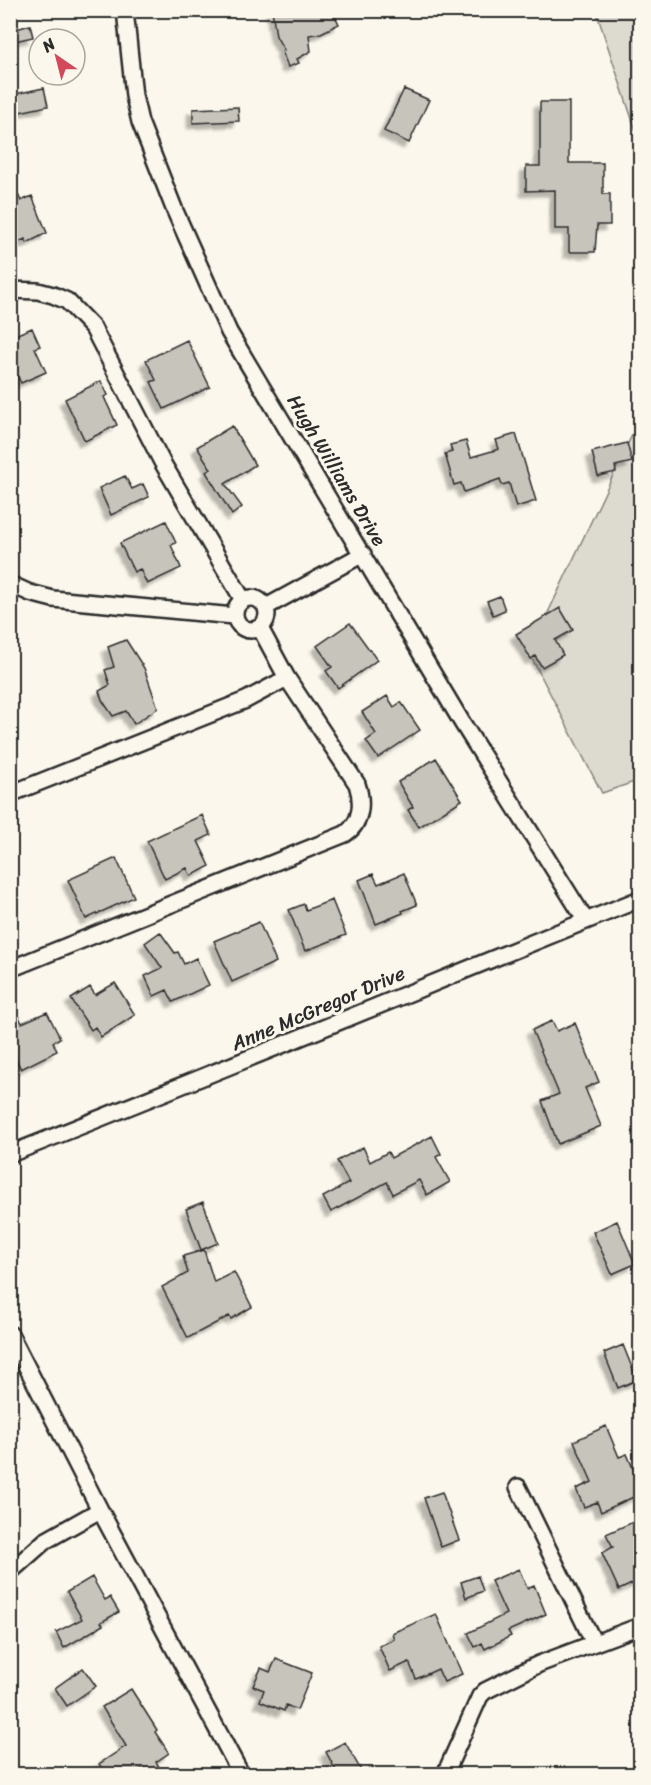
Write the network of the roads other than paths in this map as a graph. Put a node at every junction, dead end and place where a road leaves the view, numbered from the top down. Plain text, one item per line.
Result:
1 (125, 10) edge
2 (10, 290) edge
3 (363, 554) junction
4 (10, 585) edge
5 (243, 600) junction
6 (266, 607) junction
7 (234, 616) junction
8 (260, 628) junction
9 (287, 678) junction
10 (10, 794) edge
11 (640, 899) edge
12 (586, 921) junction
13 (10, 969) edge
14 (10, 1154) edge
15 (10, 1334) edge
16 (16, 1358) edge
17 (518, 1487) dead end
18 (100, 1510) junction
19 (10, 1572) edge
20 (640, 1626) edge
21 (594, 1643) junction
22 (238, 1774) edge
23 (445, 1774) edge

1 - 3 street, Hugh Williams Drive
2 - 5 street
3 - 6 street
3 - 12 street, Hugh Williams Drive
4 - 7 street
5 - 6 street
5 - 7 street
6 - 8 street
7 - 8 street
8 - 9 street
9 - 10 street
9 - 13 street
11 - 12 street, Anne McGregor Drive
12 - 14 street, Anne McGregor Drive
15 - 16 street
16 - 18 street
17 - 21 street
18 - 19 street
18 - 22 street
20 - 21 street
21 - 23 street

